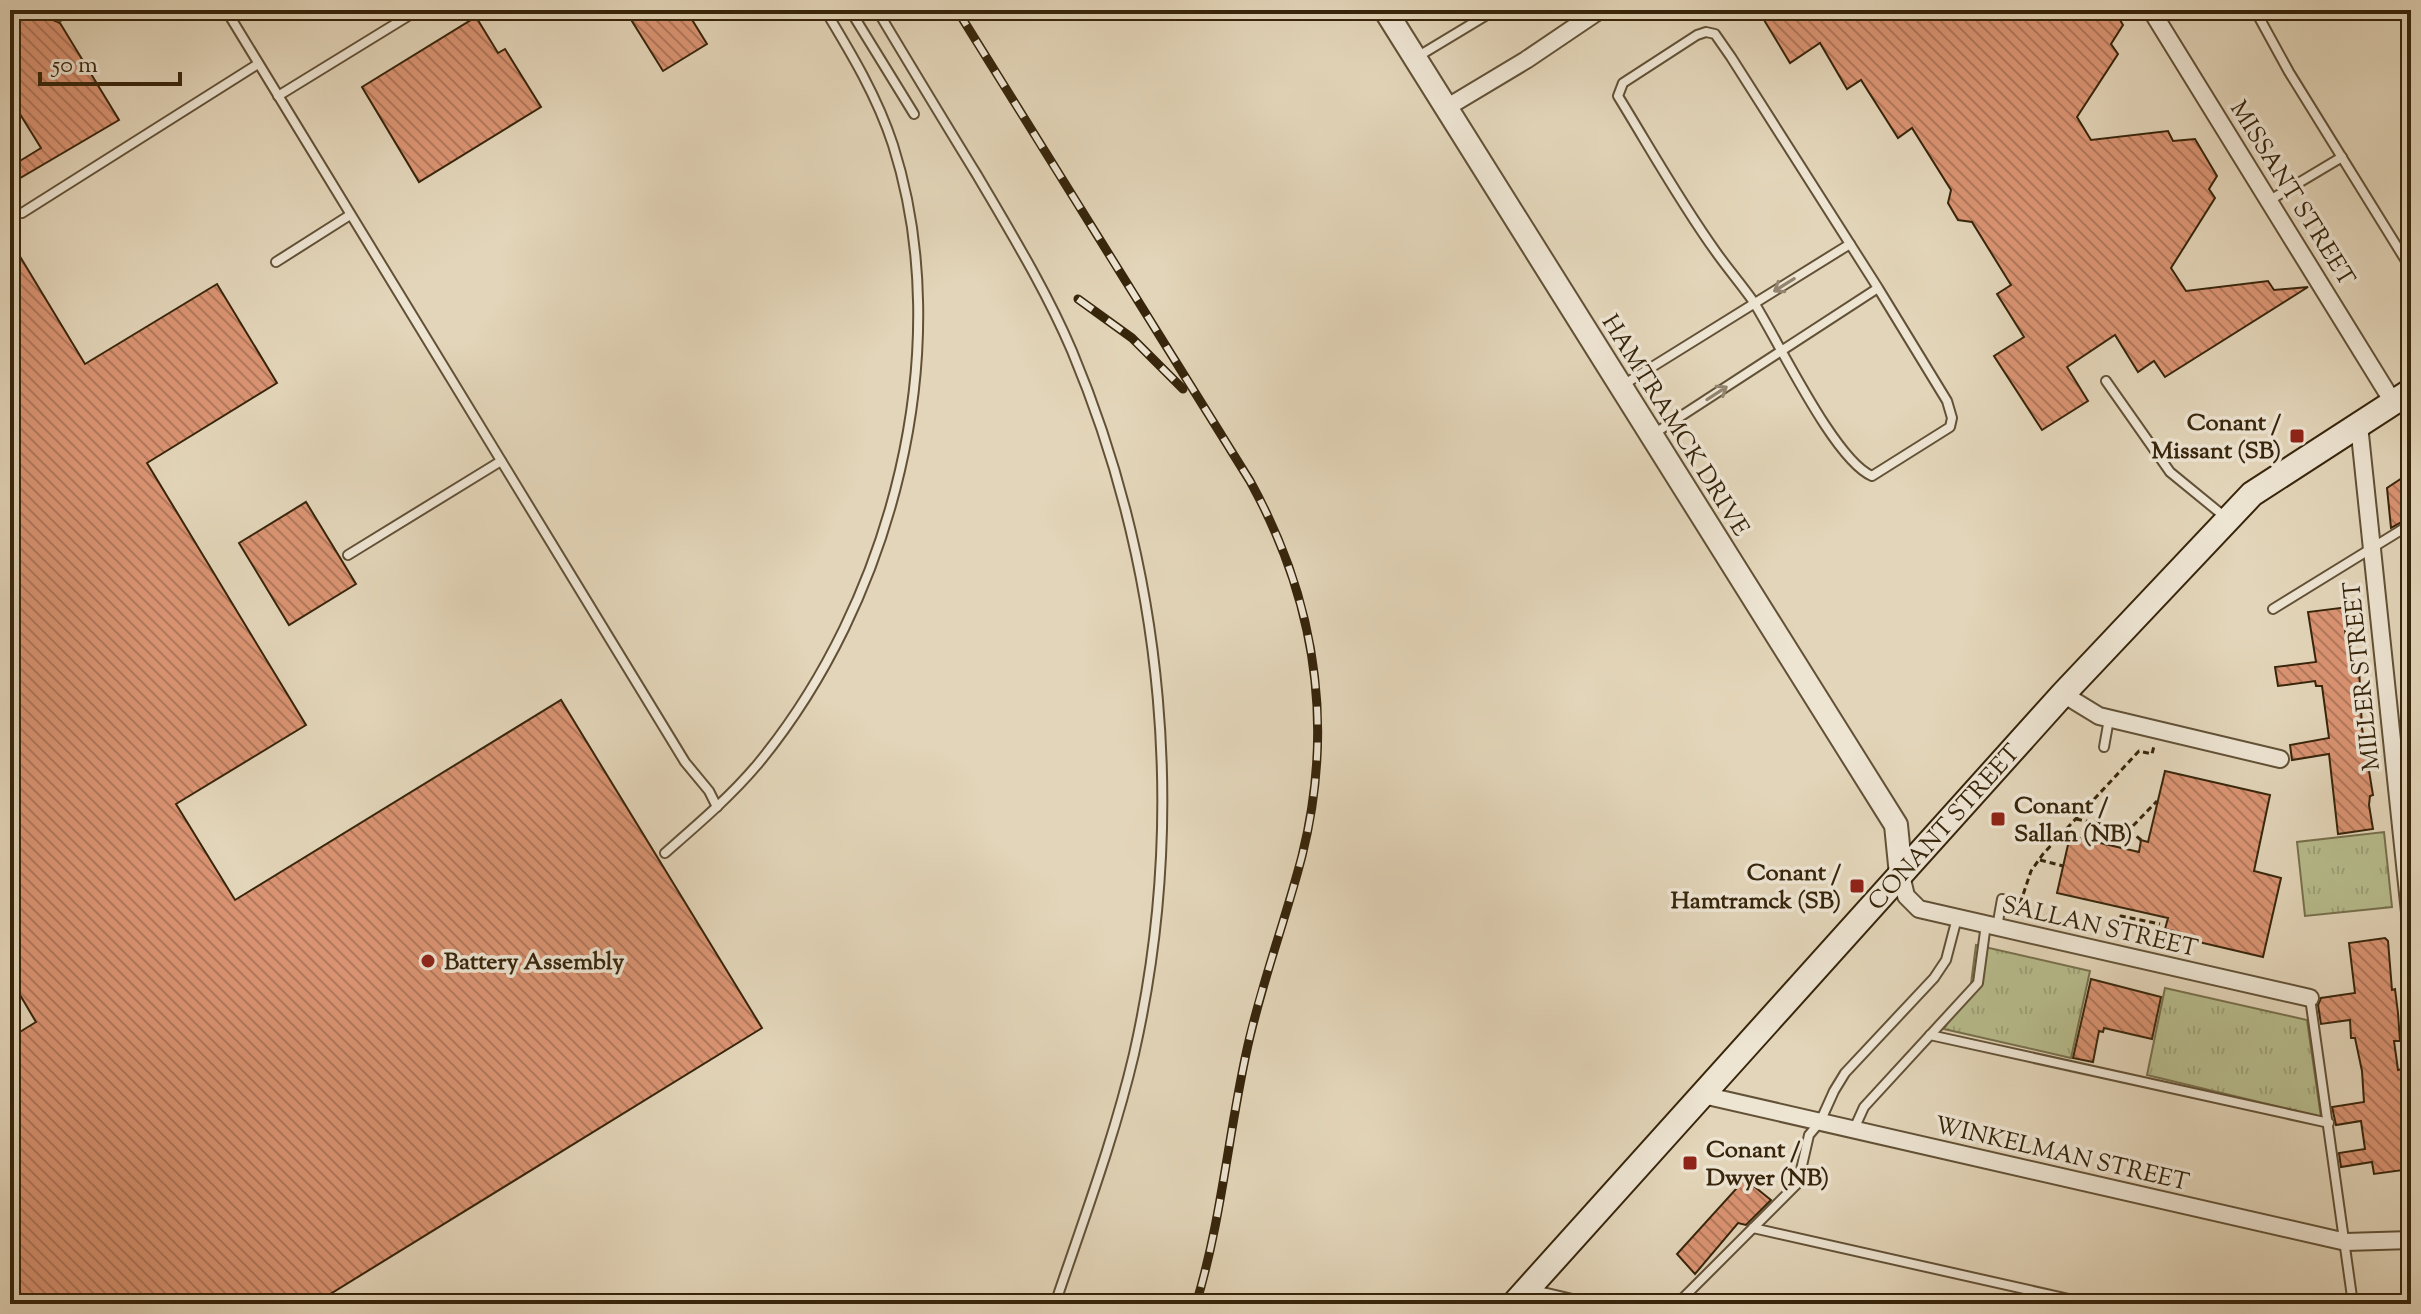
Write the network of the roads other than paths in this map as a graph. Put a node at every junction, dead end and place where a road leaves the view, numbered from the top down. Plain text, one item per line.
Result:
1 (69, 10) edge
2 (226, 10) edge
3 (418, 10) edge
4 (825, 10) edge
5 (850, 10) edge
6 (877, 10) edge
7 (1385, 10) edge
8 (1495, 10) edge
9 (1600, 10) edge
10 (2151, 10) edge
11 (2255, 10) edge
12 (59, 16) dead end
13 (1415, 59) junction
14 (258, 64) junction
15 (278, 96) junction
16 (1446, 108) junction
17 (914, 114) dead end
18 (2342, 157) junction
19 (2270, 200) junction
20 (22, 213) dead end
21 (350, 215) junction
22 (1850, 244) junction
23 (2408, 258) edge
24 (276, 262) dead end
25 (2411, 269) edge
26 (1878, 288) junction
27 (1754, 303) junction
28 (1782, 350) junction
29 (2106, 381) dead end
30 (1621, 386) junction
31 (2402, 396) edge
32 (2359, 425) junction
33 (1652, 435) junction
34 (501, 461) junction
35 (2228, 520) junction
36 (2411, 524) edge
37 (2372, 548) junction
38 (348, 555) dead end
39 (2273, 609) dead end
40 (2063, 694) junction
41 (2109, 719) junction
42 (2104, 747) dead end
43 (2280, 759) dead end
44 (717, 807) junction
45 (665, 853) dead end
46 (1901, 875) junction
47 (2002, 899) dead end
48 (1957, 918) junction
49 (2411, 922) edge
50 (1992, 925) junction
51 (2310, 998) joint
52 (1930, 1035) junction
53 (1703, 1095) junction
54 (1820, 1122) junction
55 (2329, 1123) junction
56 (1854, 1129) junction
57 (1753, 1228) junction
58 (2409, 1240) edge
59 (2346, 1242) junction
60 (2411, 1273) edge
61 (1520, 1298) edge
62 (1055, 1304) edge
63 (1576, 1304) edge
64 (1677, 1304) edge
65 (2091, 1304) edge
66 (2353, 1304) edge

1 - 12 lane
2 - 14 lane
3 - 15 lane
4 - 44 lane
5 - 17 lane
6 - 62 lane
7 - 13 street, HAMTRAMCK DRIVE
8 - 13 lane
9 - 16 street
10 - 19 street, MISSANT STREET
11 - 18 lane
13 - 16 street, HAMTRAMCK DRIVE
14 - 15 lane
14 - 20 lane
15 - 21 lane
16 - 30 street, HAMTRAMCK DRIVE
18 - 19 lane
18 - 23 lane
19 - 31 street, MISSANT STREET
21 - 24 lane
21 - 34 lane
22 - 26 lane
22 -> 27 lane
22 - 27 lane
23 - 25 lane
26 - 28 lane
26 - 28 lane
27 - 28 lane
27 - 30 lane
33 -> 28 lane
29 - 35 lane
30 - 33 street, HAMTRAMCK DRIVE
31 - 32 main road, CONANT STREET
32 - 35 main road, CONANT STREET
32 - 37 street, MILLER STREET
33 - 46 street, HAMTRAMCK DRIVE
34 - 38 lane
34 - 44 lane
35 - 40 main road, CONANT STREET
36 - 37 lane
37 - 39 lane
37 - 49 street, MILLER STREET
40 - 41 street
40 - 46 main road, CONANT STREET
41 - 42 lane
41 - 43 street
44 - 45 lane
46 - 48 street, SALLAN STREET
46 - 53 main road, CONANT STREET
47 - 50 lane
48 - 50 street, SALLAN STREET
48 - 54 lane
50 - 51 street, SALLAN STREET
50 - 52 lane
51 - 55 lane
52 - 55 lane
52 - 56 lane
53 - 54 street, WINKELMAN STREET
53 - 61 main road, CONANT STREET
54 - 56 street, WINKELMAN STREET
54 - 57 lane
55 - 59 lane
56 - 59 street, WINKELMAN STREET
57 - 64 lane
57 - 65 lane
58 - 59 street, WINKELMAN STREET
58 - 60 lane
59 - 66 lane
61 - 63 street

